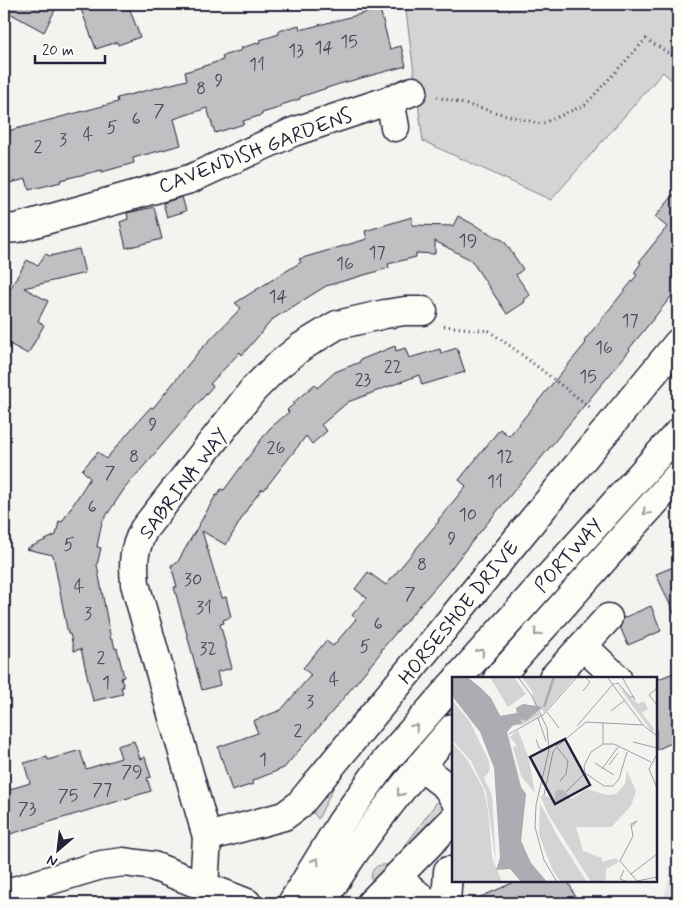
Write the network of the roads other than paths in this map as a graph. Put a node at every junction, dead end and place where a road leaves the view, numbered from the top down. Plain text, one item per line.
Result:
1 (395, 127) dead end
2 (4, 229) edge
3 (423, 311) road end
4 (678, 343) edge
5 (678, 433) edge
6 (678, 476) edge
7 (608, 618) dead end
8 (583, 646) junction
9 (459, 677) edge
10 (499, 677) edge
11 (554, 677) edge
12 (616, 677) edge
13 (452, 685) edge
14 (452, 729) edge
15 (420, 766) junction
16 (452, 795) edge
17 (452, 821) edge
18 (207, 837) junction
19 (448, 872) dead end
20 (397, 878) junction
21 (4, 894) edge
22 (212, 895) edge
23 (374, 900) edge
24 (247, 903) edge
25 (292, 903) edge
26 (322, 903) edge
27 (428, 903) edge
28 (446, 903) edge

1 - 2 main road, CAVENDISH GARDENS
3 - 18 main road, SABRINA WAY
4 - 18 main road, HORSESHOE DRIVE
9 -> 5 main road, PORTWAY
6 -> 10 main road, PORTWAY
7 - 8 main road
8 - 11 main road
8 - 12 main road
25 -> 13 main road
14 - 15 main road
15 - 16 main road
15 -> 26 main road
17 - 20 main road
18 - 22 main road, SABRINA WAY
19 - 28 main road
20 - 23 main road
20 - 27 main road
21 - 22 main road
22 - 24 main road

